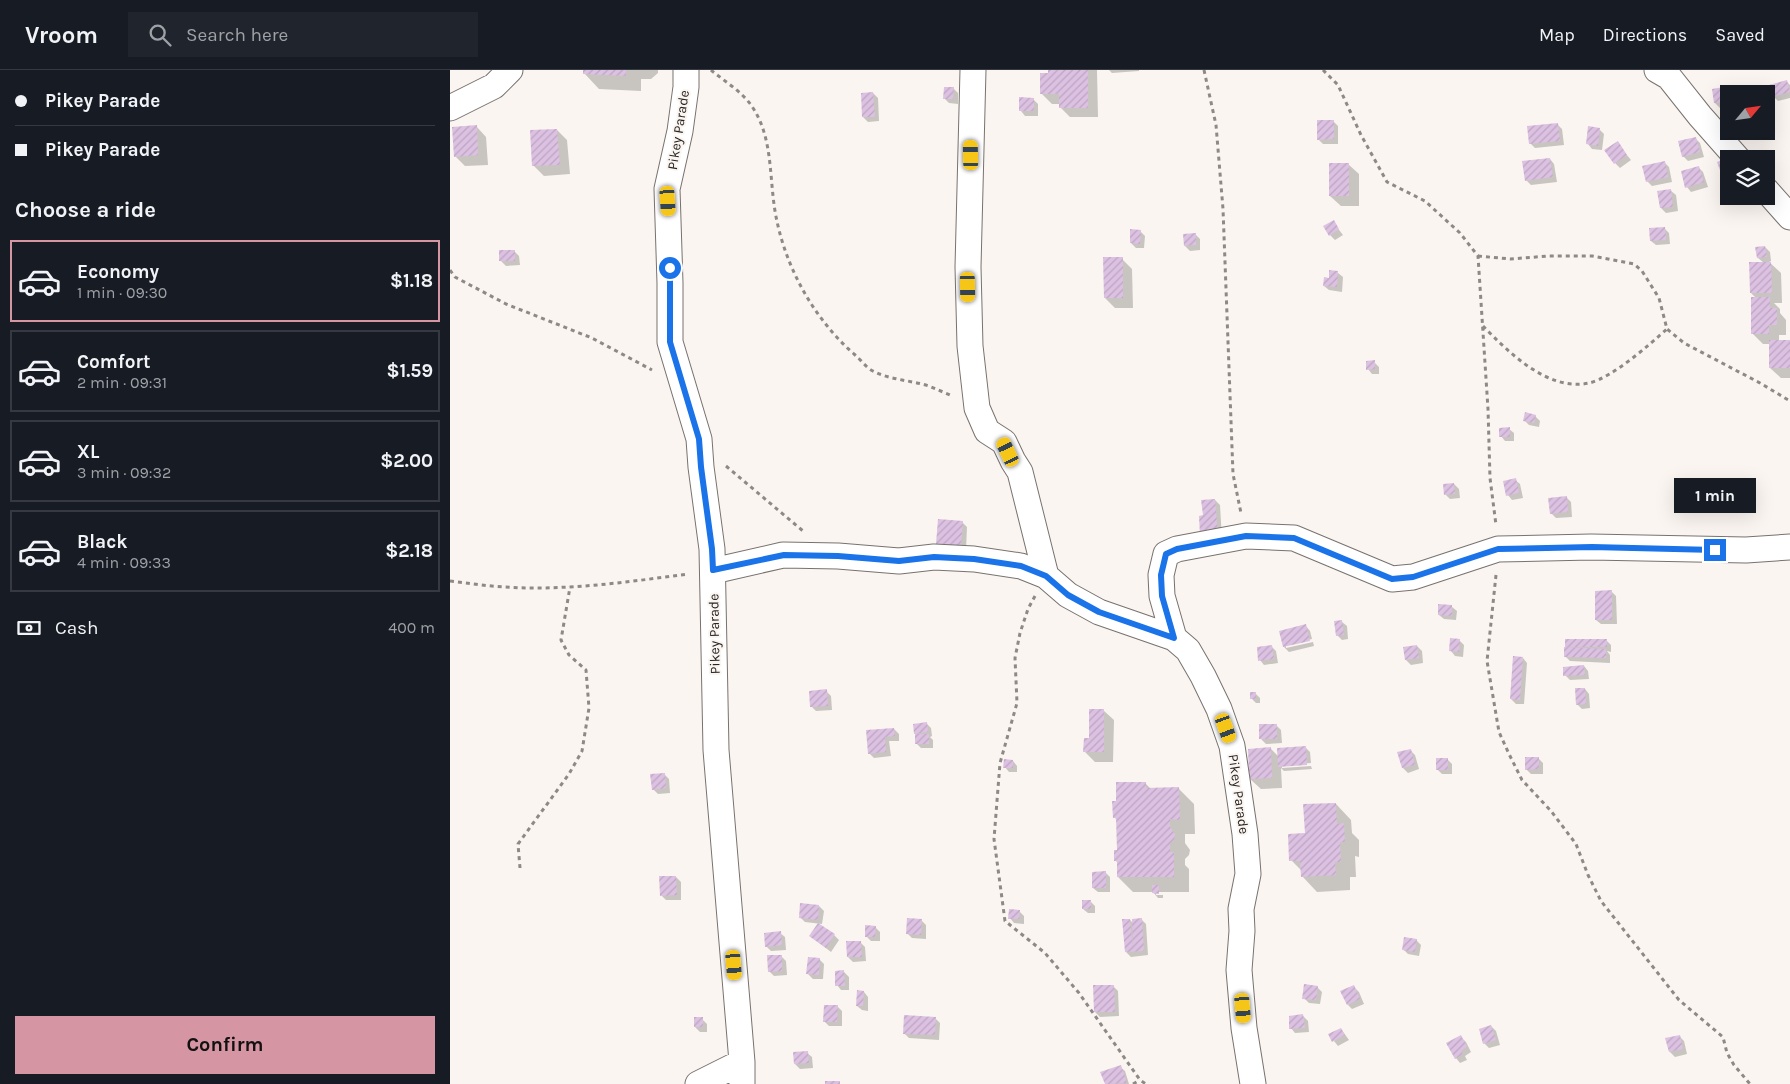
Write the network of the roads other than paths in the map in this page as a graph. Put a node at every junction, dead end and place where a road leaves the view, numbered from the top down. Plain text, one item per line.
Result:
1 (510, 70) edge
2 (686, 70) edge
3 (973, 70) edge
4 (1657, 70) edge
5 (450, 108) edge
6 (1730, 150) edge
7 (1775, 200) edge
8 (1790, 217) edge
9 (1790, 547) edge
10 (713, 570) junction
11 (1046, 576) junction
12 (1174, 638) junction
13 (742, 1073) edge
14 (698, 1084) edge
15 (1253, 1084) edge

1 - 5 street
2 - 10 street, Pikey Parade
3 - 11 street
4 - 6 street
7 - 8 street
9 - 12 street
10 - 11 street, Pikey Parade
10 - 13 street, Pikey Parade
11 - 12 street, Pikey Parade
12 - 15 street, Pikey Parade
13 - 14 street

